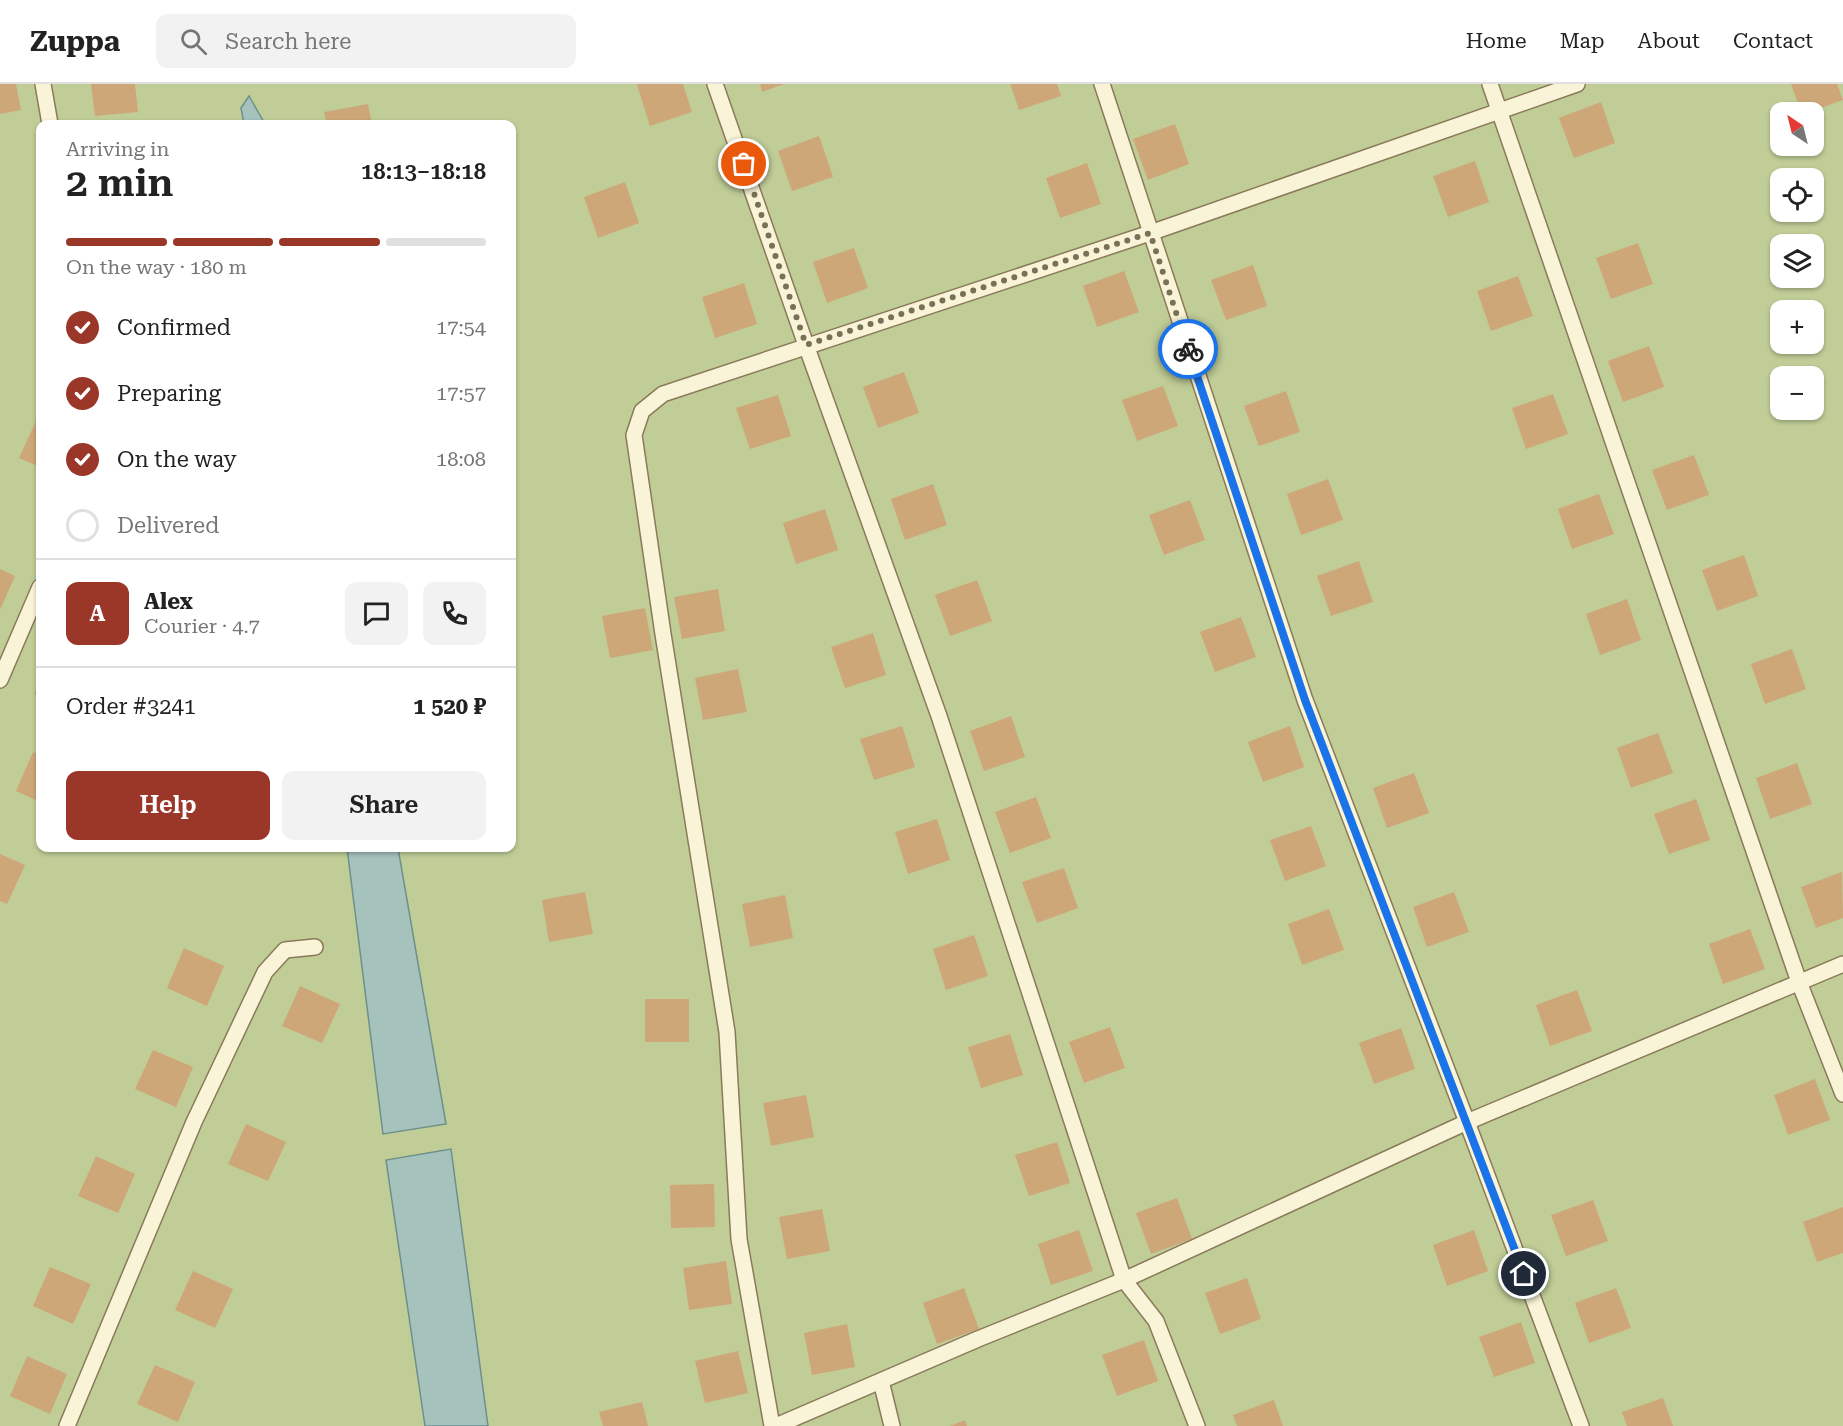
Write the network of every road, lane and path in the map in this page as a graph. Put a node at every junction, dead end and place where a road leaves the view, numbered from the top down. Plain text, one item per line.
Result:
1 (43, 84) edge
2 (715, 84) edge
3 (1102, 84) edge
4 (1490, 84) edge
5 (1577, 84) edge
6 (1500, 111) junction
7 (49, 120) edge
8 (1150, 233) junction
9 (806, 345) junction
10 (36, 596) edge
11 (0, 680) edge
12 (315, 947) dead end
13 (1843, 964) edge
14 (1799, 982) junction
15 (1843, 1094) edge
16 (1467, 1122) junction
17 (1124, 1280) junction
18 (881, 1381) junction
19 (782, 1424) edge
20 (67, 1426) edge
21 (892, 1426) edge
22 (1197, 1426) edge
23 (1581, 1426) edge

1 - 7 lane
2 - 9 lane
3 - 8 lane
4 - 6 lane
5 - 6 lane
6 - 8 lane
6 - 14 lane
8 - 9 lane
8 - 16 lane
9 - 17 lane
9 - 19 lane
10 - 11 lane
12 - 20 lane
13 - 14 lane
14 - 15 lane
14 - 16 lane
16 - 17 lane
16 - 23 lane
17 - 18 lane
17 - 22 lane
18 - 19 lane
18 - 21 lane

